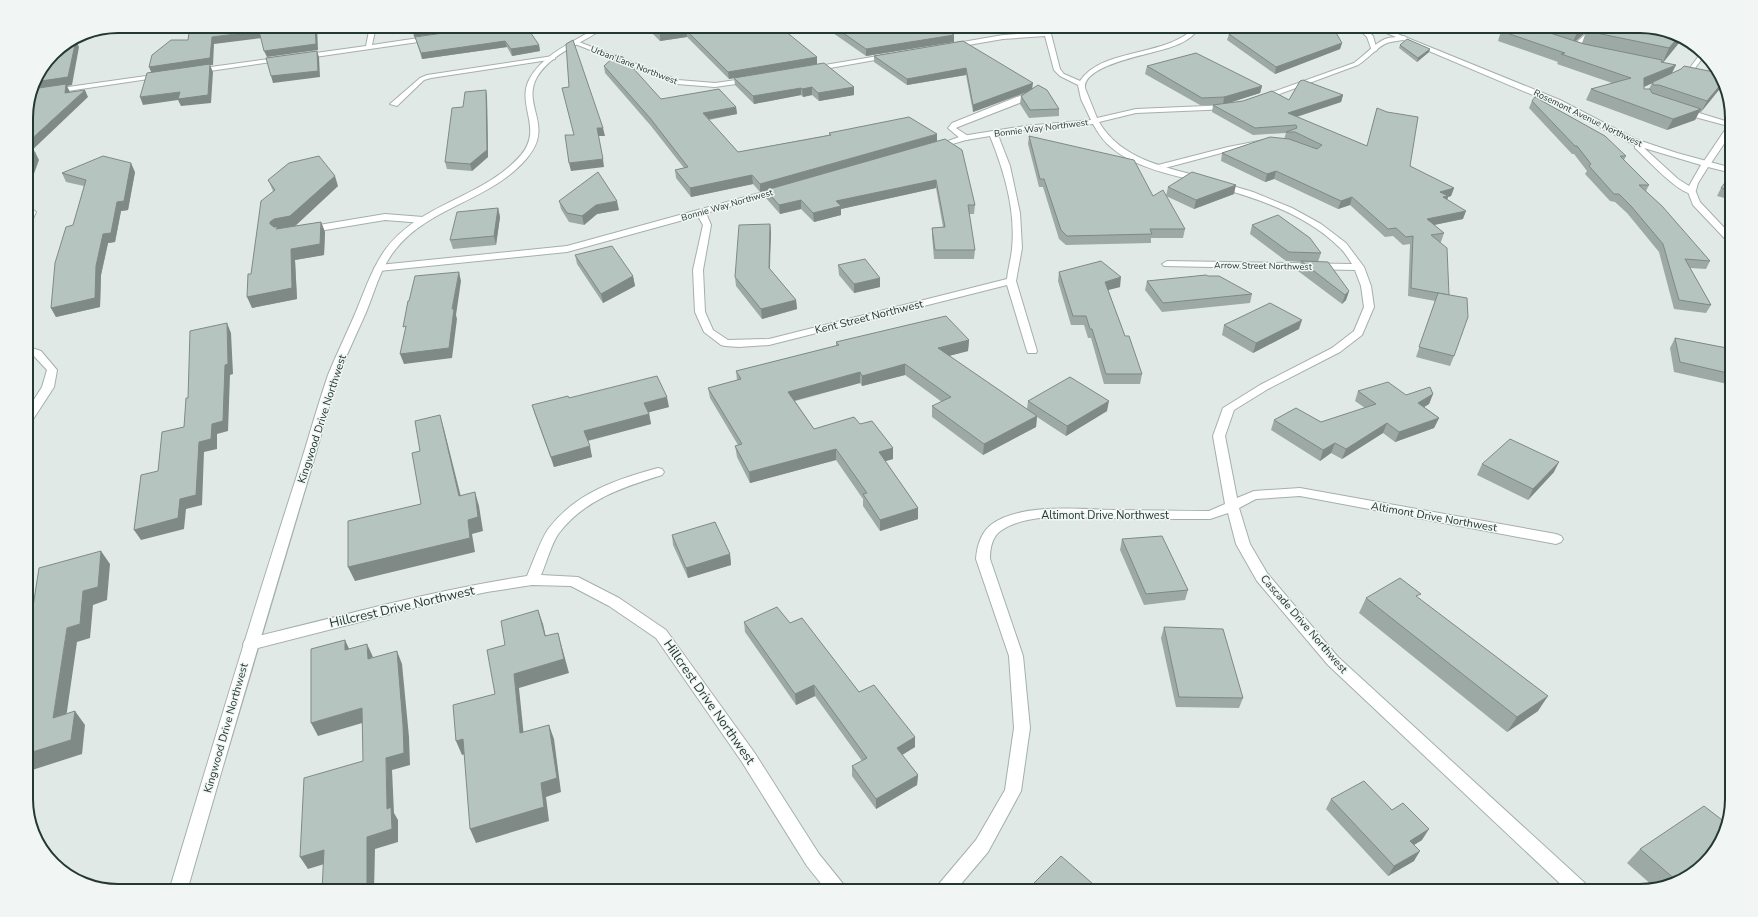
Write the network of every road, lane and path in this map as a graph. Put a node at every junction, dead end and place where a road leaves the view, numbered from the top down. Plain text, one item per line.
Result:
1 (372, 33) edge
2 (592, 33) edge
3 (1193, 33) edge
4 (1367, 33) edge
5 (1391, 33) edge
6 (1047, 34) joint
7 (1589, 34) dead end
8 (438, 37) edge
9 (1404, 38) junction
10 (577, 43) junction
11 (369, 46) junction
12 (940, 47) edge
13 (1374, 50) junction
14 (1582, 51) edge
15 (900, 54) edge
16 (553, 58) junction
17 (1700, 58) edge
18 (806, 70) edge
19 (192, 72) edge
20 (1688, 74) edge
21 (168, 75) edge
22 (758, 78) edge
23 (1082, 84) junction
24 (46, 92) edge
25 (1032, 93) edge
26 (1252, 100) edge
27 (394, 104) dead end
28 (1238, 105) edge
29 (1673, 108) edge
30 (1095, 121) junction
31 (1725, 123) edge
32 (993, 133) junction
33 (1725, 136) edge
34 (965, 138) junction
35 (1276, 141) edge
36 (1632, 141) junction
37 (927, 149) edge
38 (1706, 164) junction
39 (1161, 167) junction
40 (1725, 168) edge
41 (791, 187) edge
42 (1692, 192) junction
43 (701, 213) junction
44 (423, 220) junction
45 (294, 232) edge
46 (1725, 234) edge
47 (1167, 264) dead end
48 (379, 268) junction
49 (1360, 268) junction
50 (1011, 281) junction
51 (1032, 351) dead end
52 (33, 352) edge
53 (33, 410) edge
54 (658, 472) dead end
55 (1232, 506) junction
56 (1556, 539) dead end
57 (532, 580) junction
58 (250, 644) junction
59 (180, 884) edge
60 (832, 884) edge
61 (950, 884) edge
62 (1573, 884) edge

1 - 11 street
2 - 10 street, Kingwood Drive Northwest
3 - 23 street
4 - 13 street
5 - 9 street
6 - 12 street
6 - 23 street
7 - 14 street
8 - 11 street
9 - 13 street
9 - 36 street, Rosemont Avenue Northwest
10 - 16 street, Kingwood Drive Northwest
10 - 22 street, Urban Lane Northwest
11 - 19 street
13 - 26 street
15 - 18 street
16 - 27 street
16 - 44 street, Kingwood Drive Northwest
17 - 20 street
21 - 24 street
23 - 30 street, Cascade Drive Northwest
25 - 34 street
28 - 30 street
29 - 31 street
30 - 32 street, Bonnie Way Northwest
30 - 39 street, Cascade Drive Northwest
32 - 34 street, Bonnie Way Northwest
32 - 50 street
33 - 38 street
34 - 37 street, Bonnie Way Northwest
35 - 39 street
36 - 38 street, Rosemont Avenue Northwest
36 - 42 street
38 - 40 street, Rosemont Avenue Northwest
38 - 42 street
39 - 49 street, Cascade Drive Northwest
41 - 43 street, Bonnie Way Northwest
42 - 46 street
43 - 48 street, Bonnie Way Northwest
43 - 50 street, Kent Street Northwest
44 - 45 street
44 - 48 street, Kingwood Drive Northwest
47 - 49 street, Arrow Street Northwest
48 - 58 street, Kingwood Drive Northwest
49 - 55 street, Cascade Drive Northwest
50 - 51 street
52 - 53 street
54 - 57 street
55 - 56 street, Altimont Drive Northwest
55 - 61 street, Altimont Drive Northwest
55 - 62 street, Cascade Drive Northwest
57 - 58 street, Hillcrest Drive Northwest
57 - 60 street, Hillcrest Drive Northwest
58 - 59 street, Kingwood Drive Northwest

